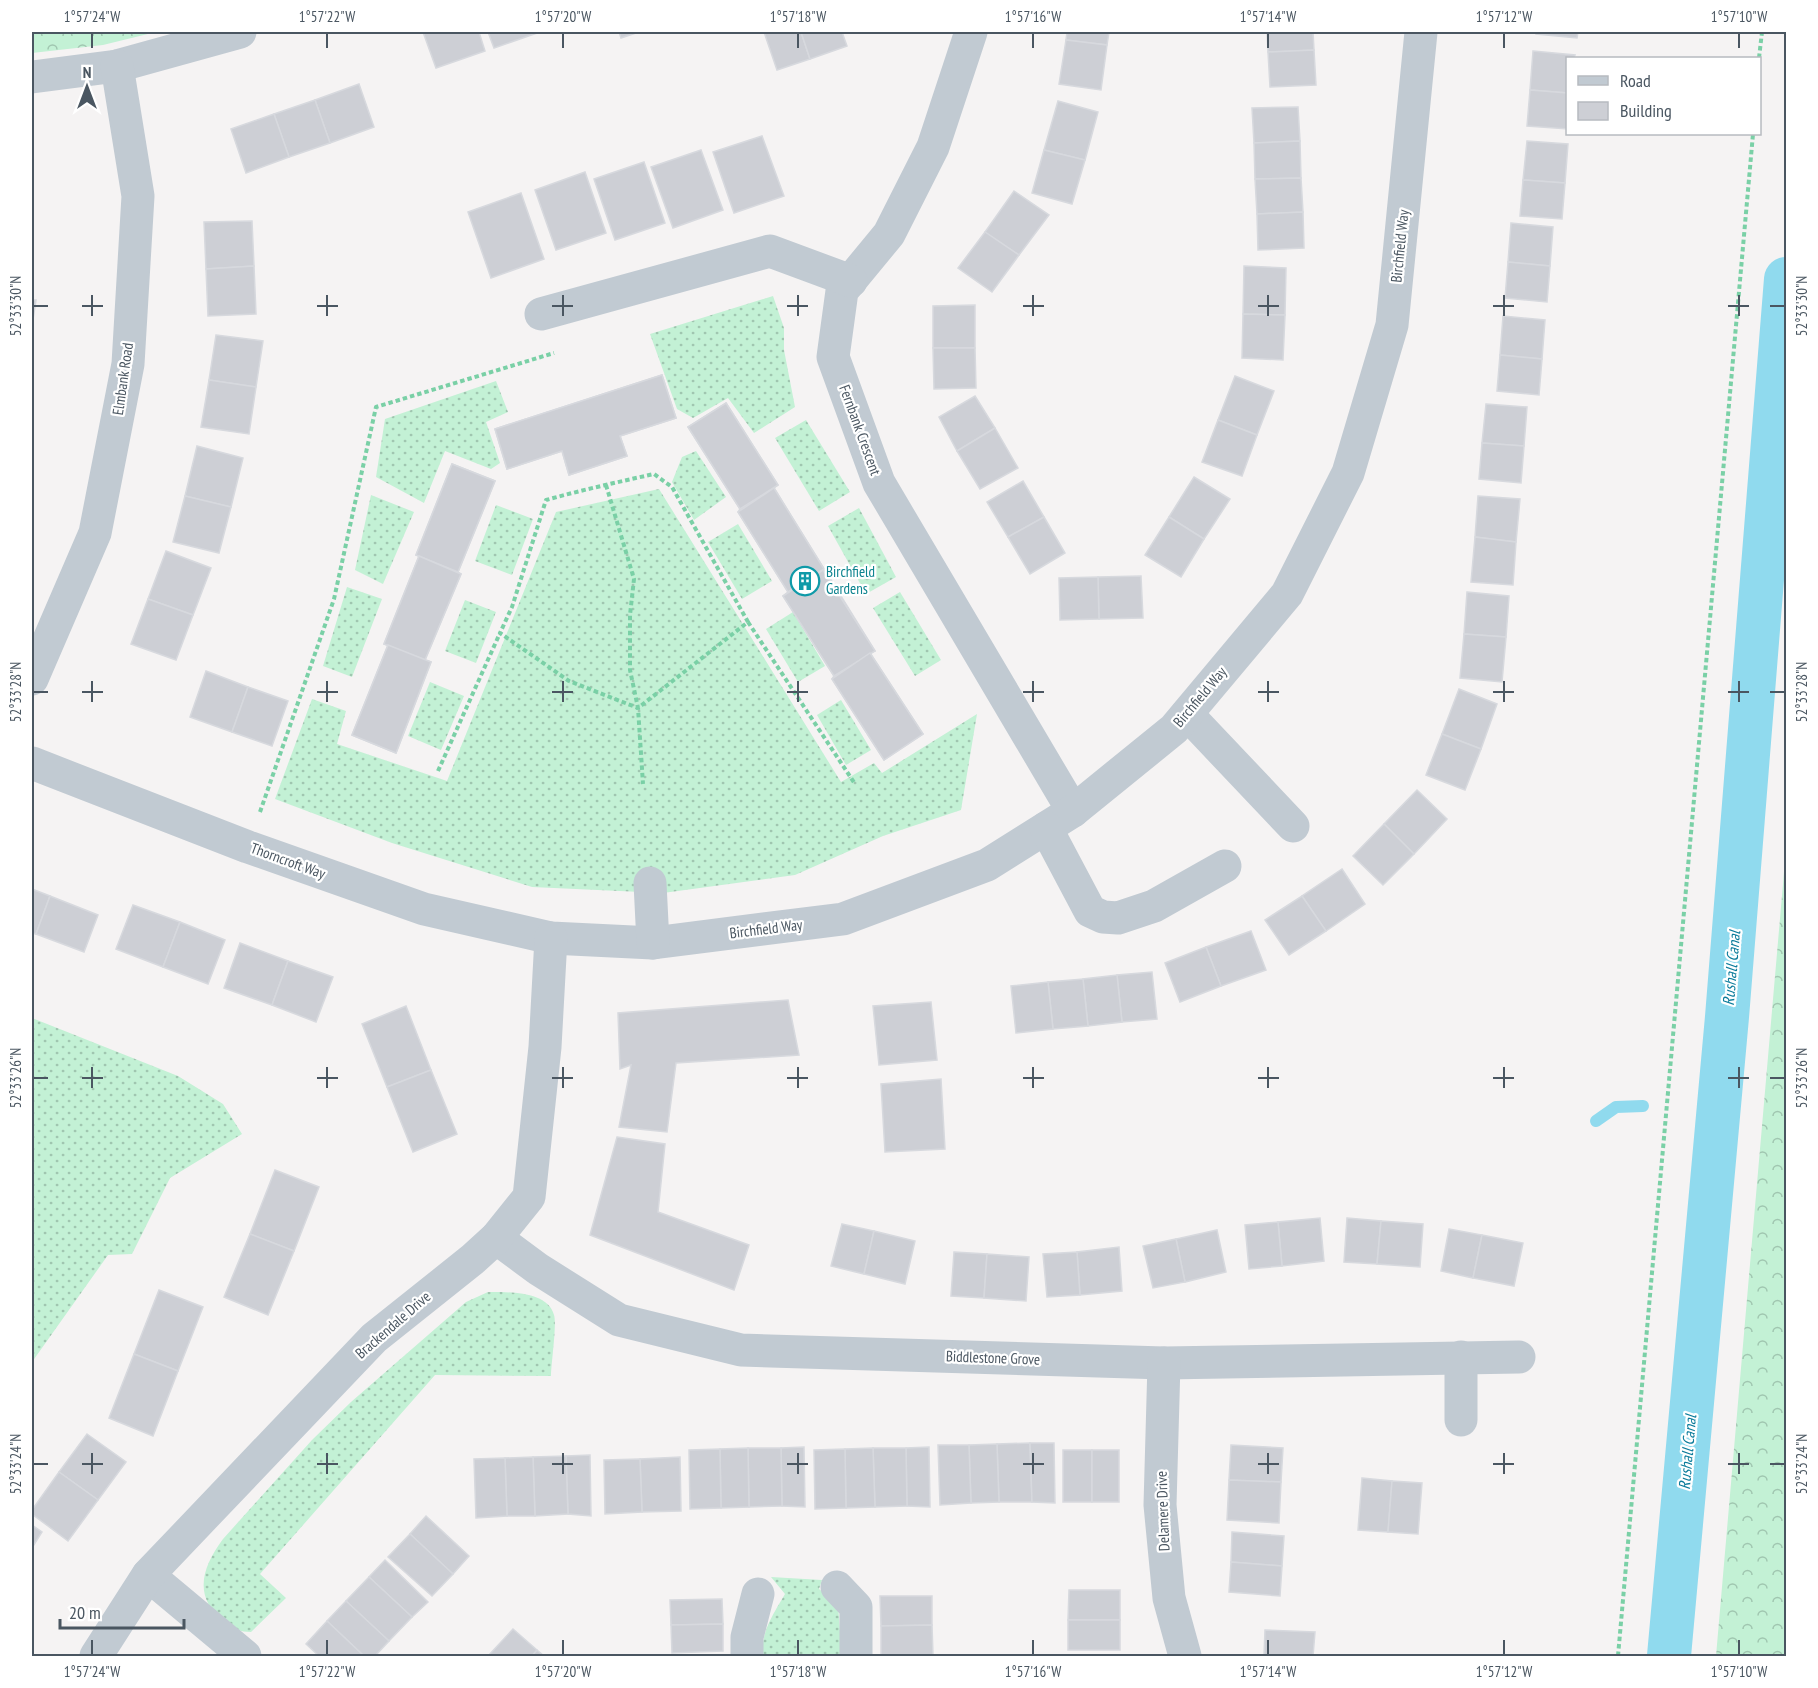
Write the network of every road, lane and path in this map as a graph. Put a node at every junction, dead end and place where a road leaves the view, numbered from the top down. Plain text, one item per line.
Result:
1 (240, 32) edge
2 (971, 32) edge
3 (1421, 32) edge
4 (1762, 32) edge
5 (1759, 57) edge
6 (117, 66) junction
7 (32, 78) edge
8 (1753, 135) edge
9 (851, 281) junction
10 (541, 314) dead end
11 (555, 353) dead end
12 (606, 485) junction
13 (748, 622) junction
14 (500, 633) junction
15 (32, 678) edge
16 (638, 708) junction
17 (1187, 714) junction
18 (32, 763) edge
19 (438, 771) dead end
20 (643, 784) dead end
21 (855, 784) dead end
22 (1059, 820) junction
23 (1293, 826) dead end
24 (248, 847) junction
25 (1225, 866) dead end
26 (650, 883) dead end
27 (552, 938) junction
28 (653, 943) junction
29 (496, 1238) junction
30 (1461, 1357) junction
31 (1519, 1357) dead end
32 (1164, 1363) junction
33 (1461, 1420) dead end
34 (148, 1575) junction
35 (837, 1587) dead end
36 (758, 1594) dead end
37 (96, 1656) edge
38 (245, 1656) edge
39 (747, 1656) edge
40 (856, 1656) edge
41 (1185, 1656) edge
42 (1618, 1656) edge

1 - 6 street
2 - 9 street, Fernbank Crescent
3 - 17 street, Birchfield Way
4 - 5 path
6 - 7 street
6 - 15 street, Elmbank Road
8 - 42 path
9 - 10 street
9 - 22 street, Fernbank Crescent
11 - 24 path
12 - 13 path
12 - 14 path
12 - 16 path
13 - 16 path
13 - 21 path
14 - 16 path
14 - 19 path
16 - 20 path
17 - 22 street, Birchfield Way
17 - 23 street
18 - 24 street, Thorncroft Way
22 - 25 street, Fernbank Crescent
22 - 28 street, Birchfield Way
24 - 27 street, Thorncroft Way
26 - 28 street
27 - 28 street, Birchfield Way
27 - 29 street, Brackendale Drive
29 - 32 street, Biddlestone Grove
29 - 34 street, Brackendale Drive
30 - 31 street, Biddlestone Grove
30 - 32 street, Biddlestone Grove
30 - 33 street
32 - 41 street, Delamere Drive
34 - 37 street, Brackendale Drive
34 - 38 street
35 - 40 street
36 - 39 street

